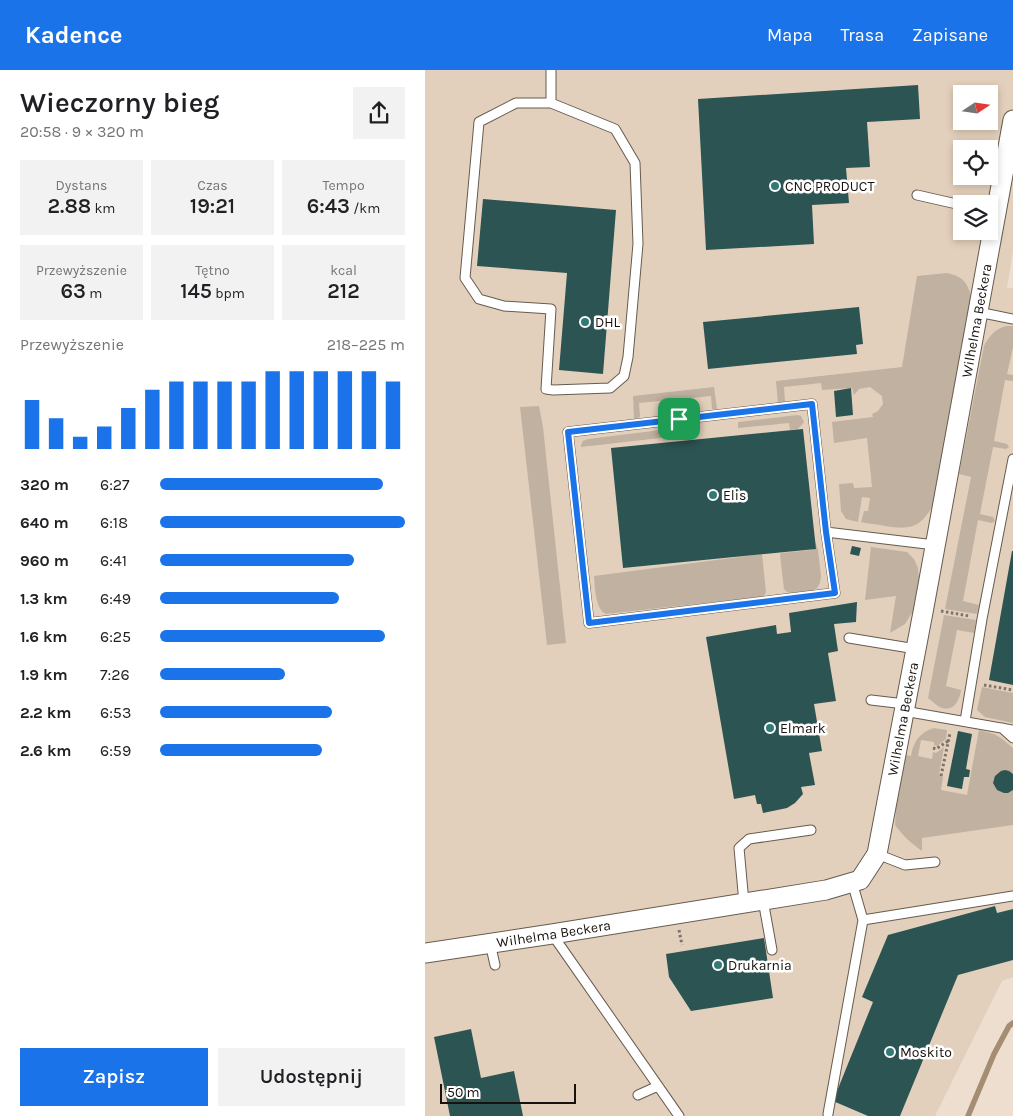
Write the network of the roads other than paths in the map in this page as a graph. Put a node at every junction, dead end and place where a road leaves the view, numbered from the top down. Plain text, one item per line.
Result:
1 (551, 70) edge
2 (551, 104) junction
3 (1013, 120) edge
4 (917, 195) dead end
5 (996, 195) edge
6 (953, 203) edge
7 (988, 240) edge
8 (978, 312) junction
9 (1013, 319) edge
10 (1013, 459) edge
11 (826, 532) junction
12 (935, 545) junction
13 (849, 638) dead end
14 (916, 649) junction
15 (871, 700) dead end
16 (905, 708) junction
17 (965, 721) junction
18 (1002, 728) junction
19 (1013, 730) edge
20 (1013, 738) edge
21 (811, 830) dead end
22 (877, 854) junction
23 (935, 862) dead end
24 (852, 882) junction
25 (1013, 896) edge
26 (763, 900) junction
27 (744, 903) junction
28 (863, 920) junction
29 (552, 934) junction
30 (490, 943) junction
31 (772, 950) dead end
32 (425, 952) edge
33 (495, 965) dead end
34 (659, 1086) junction
35 (638, 1095) dead end
36 (828, 1114) dead end
37 (679, 1116) edge

1 - 2 lane
2 - 2 lane
3 - 5 street, Wilhelma Beckera
4 - 6 lane
7 - 8 street, Wilhelma Beckera
8 - 9 lane
8 - 12 street, Wilhelma Beckera
10 - 17 lane
11 - 11 lane
11 - 12 lane
12 - 14 street, Wilhelma Beckera
13 - 14 lane
14 - 16 street, Wilhelma Beckera
15 - 16 lane
16 - 17 lane
16 - 22 street, Wilhelma Beckera
17 - 18 lane
18 - 19 lane
18 - 20 lane
21 - 27 lane
22 - 23 lane
22 - 24 street, Wilhelma Beckera
24 - 26 street, Wilhelma Beckera
24 - 28 lane
25 - 28 lane
26 - 27 street, Wilhelma Beckera
26 - 31 lane
27 - 29 street, Wilhelma Beckera
28 - 36 lane
29 - 30 street, Wilhelma Beckera
29 - 34 lane
30 - 32 street, Wilhelma Beckera
30 - 33 lane
34 - 35 lane
34 - 37 lane

